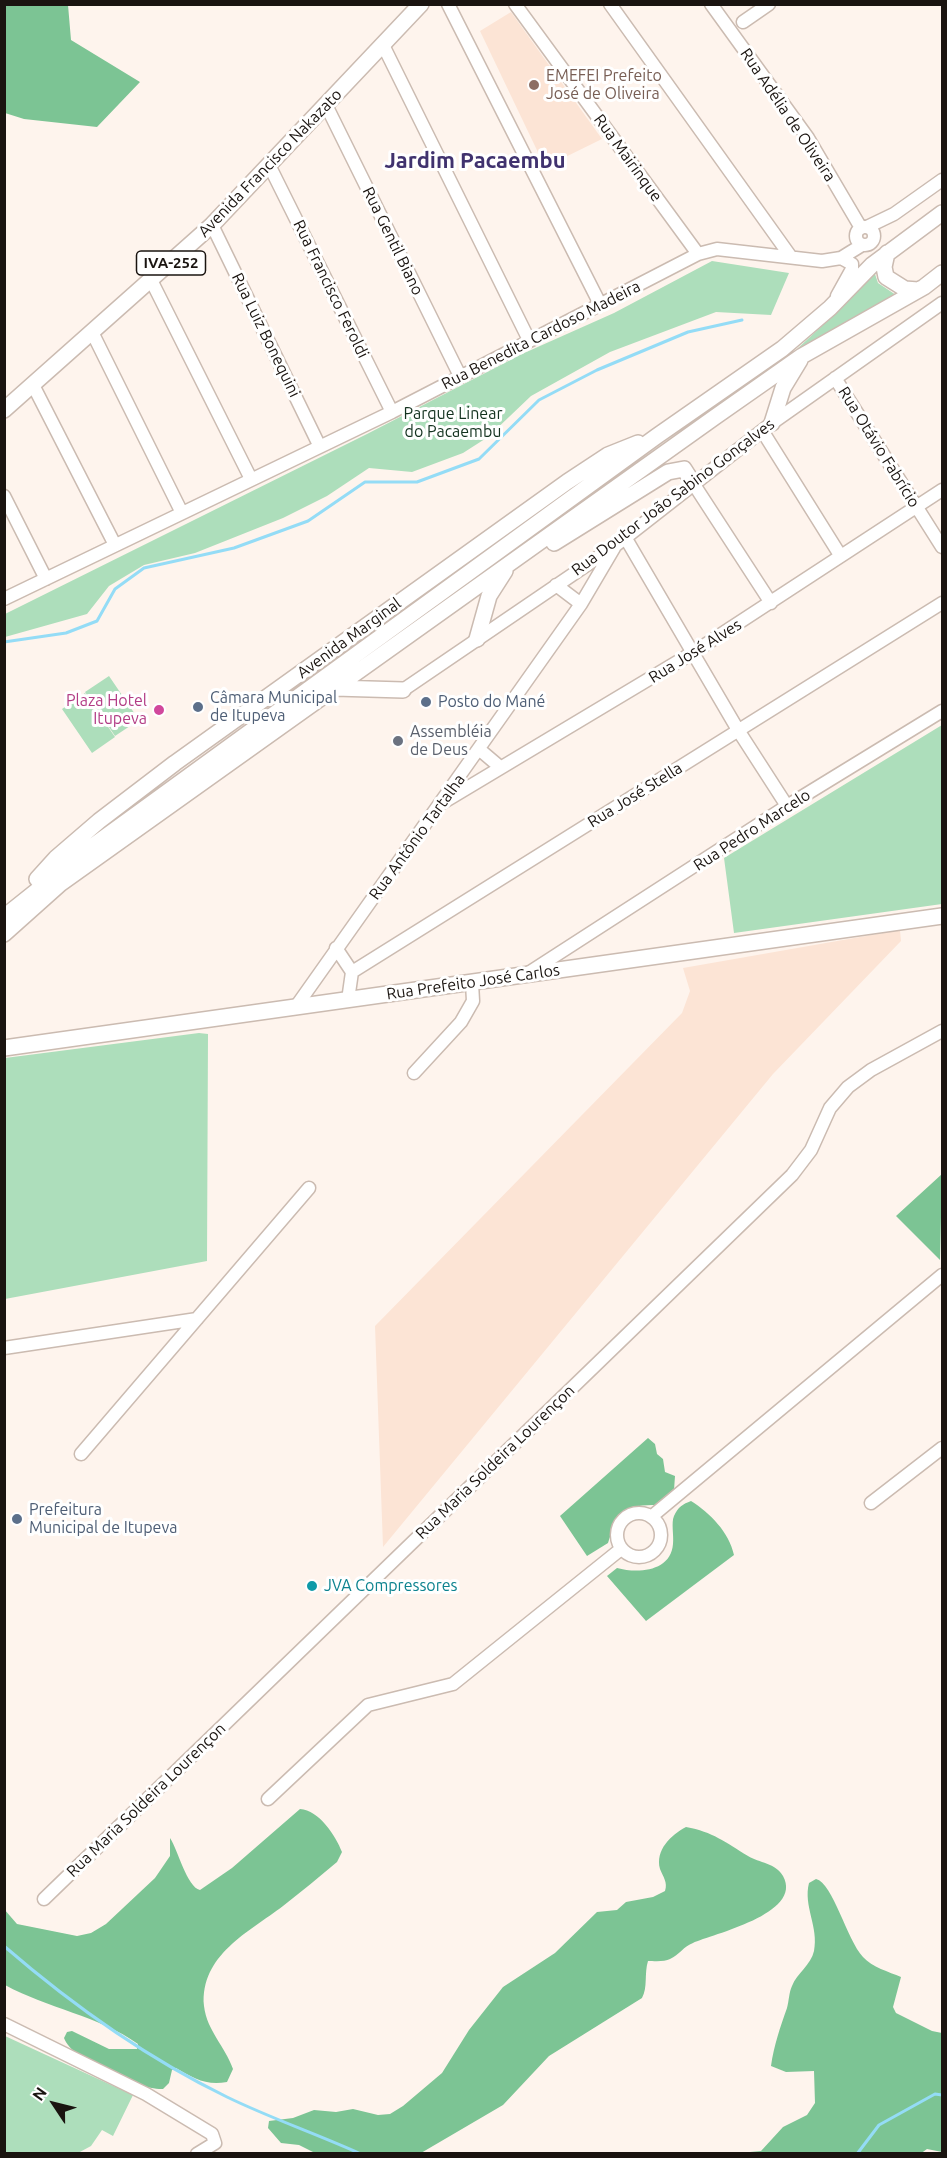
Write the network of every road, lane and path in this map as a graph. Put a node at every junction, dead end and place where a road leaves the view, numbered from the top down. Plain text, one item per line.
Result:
1 (421, 4) edge
2 (448, 4) edge
3 (515, 4) edge
4 (610, 4) edge
5 (711, 4) edge
6 (769, 4) edge
7 (743, 22) dead end
8 (383, 45) junction
9 (326, 105) junction
10 (270, 167) junction
11 (942, 180) edge
12 (942, 213) edge
13 (212, 225) junction
14 (864, 228) junction
15 (887, 253) junction
16 (698, 254) junction
17 (791, 257) junction
18 (841, 258) junction
19 (942, 273) edge
20 (151, 280) junction
21 (918, 290) junction
22 (942, 303) edge
23 (600, 304) junction
24 (830, 308) junction
25 (92, 332) junction
26 (529, 340) junction
27 (802, 356) junction
28 (460, 376) junction
29 (835, 378) junction
30 (33, 385) junction
31 (4, 410) edge
32 (392, 412) junction
33 (768, 427) junction
34 (319, 446) junction
35 (251, 479) junction
36 (693, 483) junction
37 (942, 490) edge
38 (4, 496) edge
39 (916, 506) junction
40 (183, 513) junction
41 (620, 541) junction
42 (115, 544) junction
43 (942, 547) edge
44 (840, 555) junction
45 (511, 564) junction
46 (46, 579) junction
47 (556, 585) junction
48 (4, 599) edge
49 (771, 603) junction
50 (942, 603) edge
51 (581, 604) junction
52 (477, 639) junction
53 (694, 652) junction
54 (335, 688) junction
55 (403, 690) joint
56 (942, 711) edge
57 (738, 730) junction
58 (480, 750) junction
59 (500, 768) junction
60 (442, 803) junction
61 (787, 806) junction
62 (4, 916) edge
63 (942, 916) edge
64 (4, 934) edge
65 (336, 948) junction
66 (563, 951) junction
67 (562, 970) junction
68 (352, 972) junction
69 (527, 975) junction
70 (472, 982) junction
71 (348, 1000) junction
72 (295, 1008) junction
73 (942, 1031) edge
74 (4, 1048) edge
75 (414, 1073) dead end
76 (309, 1188) dead end
77 (942, 1275) edge
78 (197, 1319) junction
79 (4, 1348) edge
80 (942, 1448) edge
81 (81, 1454) dead end
82 (871, 1503) dead end
83 (651, 1517) junction
84 (621, 1549) junction
85 (268, 1799) dead end
86 (44, 1899) dead end
87 (4, 2024) edge
88 (197, 2154) edge

1 - 8 main road, Avenida Francisco Nakazato / IVA-252
2 - 23 street
3 - 16 street, Rua Mairinque
4 - 17 street
5 - 14 street, Rua Adélia de Oliveira
6 - 7 street
8 - 9 main road, Avenida Francisco Nakazato / IVA-252
8 - 26 street
9 - 10 main road, Avenida Francisco Nakazato / IVA-252
9 - 28 street, Rua Gentil Biano
10 - 13 main road, Avenida Francisco Nakazato / IVA-252
10 - 32 street, Rua Francisco Feroldi
11 - 14 street
12 - 15 main road, Avenida Marginal
13 - 20 main road, Avenida Francisco Nakazato / IVA-252
13 - 34 street, Rua Luiz Bonequini
14 - 18 street, Rua Benedita Cardoso Madeira
15 - 21 main road
15 - 24 main road, Avenida Marginal
16 - 17 street, Rua Benedita Cardoso Madeira
16 - 23 street, Rua Benedita Cardoso Madeira
17 - 18 street, Rua Benedita Cardoso Madeira
18 - 24 street
19 - 21 main road
20 - 25 main road, Avenida Francisco Nakazato / IVA-252
20 - 35 street
21 - 27 main road
22 - 29 street, Rua Doutor João Sabino Gonçalves
23 - 26 street, Rua Benedita Cardoso Madeira
24 - 62 main road, Avenida Marginal
25 - 30 main road, Avenida Francisco Nakazato / IVA-252
25 - 40 street
26 - 28 street, Rua Benedita Cardoso Madeira
27 - 33 main road
27 - 45 main road
28 - 32 street, Rua Benedita Cardoso Madeira
29 - 33 street, Rua Doutor João Sabino Gonçalves
29 - 39 street, Rua Otávio Fabrício
30 - 31 main road, Avenida Francisco Nakazato / IVA-252
30 - 42 street
32 - 34 street, Rua Benedita Cardoso Madeira
33 - 36 street, Rua Doutor João Sabino Gonçalves
33 - 44 street
34 - 35 street, Rua Benedita Cardoso Madeira
35 - 40 street, Rua Benedita Cardoso Madeira
36 - 41 street, Rua Doutor João Sabino Gonçalves
36 - 45 main road
36 - 49 street
37 - 39 street, Rua José Alves
38 - 46 street
39 - 43 street, Rua Otávio Fabrício
39 - 44 street, Rua José Alves
40 - 42 street, Rua Benedita Cardoso Madeira
41 - 47 street, Rua Doutor João Sabino Gonçalves
41 - 51 street, Rua Antônio Tartalha
41 - 53 street
42 - 46 street, Rua Benedita Cardoso Madeira
44 - 49 street, Rua José Alves
45 - 52 main road
45 - 54 main road
46 - 48 street, Rua Benedita Cardoso Madeira
47 - 51 street
47 - 52 street, Rua Doutor João Sabino Gonçalves
49 - 53 street, Rua José Alves
50 - 57 street, Rua José Stella
51 - 58 street, Rua Antônio Tartalha
52 - 55 street, Rua Doutor João Sabino Gonçalves
53 - 57 street
53 - 59 street, Rua José Alves
54 - 55 main road
54 - 64 main road
56 - 61 street, Rua Pedro Marcelo
57 - 61 street
57 - 68 street, Rua José Stella
58 - 59 street
58 - 60 street, Rua Antônio Tartalha
59 - 60 street, Rua José Alves
60 - 65 street, Rua Antônio Tartalha
61 - 66 street, Rua Pedro Marcelo
63 - 67 main road, Rua Prefeito José Carlos
65 - 68 street
65 - 72 street, Rua Antônio Tartalha
66 - 67 street
66 - 69 street, Rua Pedro Marcelo
67 - 69 main road, Rua Prefeito José Carlos
68 - 71 street
69 - 70 main road, Rua Prefeito José Carlos
70 - 71 main road, Rua Prefeito José Carlos
70 - 75 street
71 - 72 main road, Rua Prefeito José Carlos
72 - 74 main road, Rua Prefeito José Carlos
73 - 86 street, Rua Maria Soldeira Lourençon
76 - 78 street
77 - 83 street
78 - 79 street
78 - 81 street
80 - 82 street
83 - 84 street
83 - 84 street
84 - 85 street
87 - 88 street

